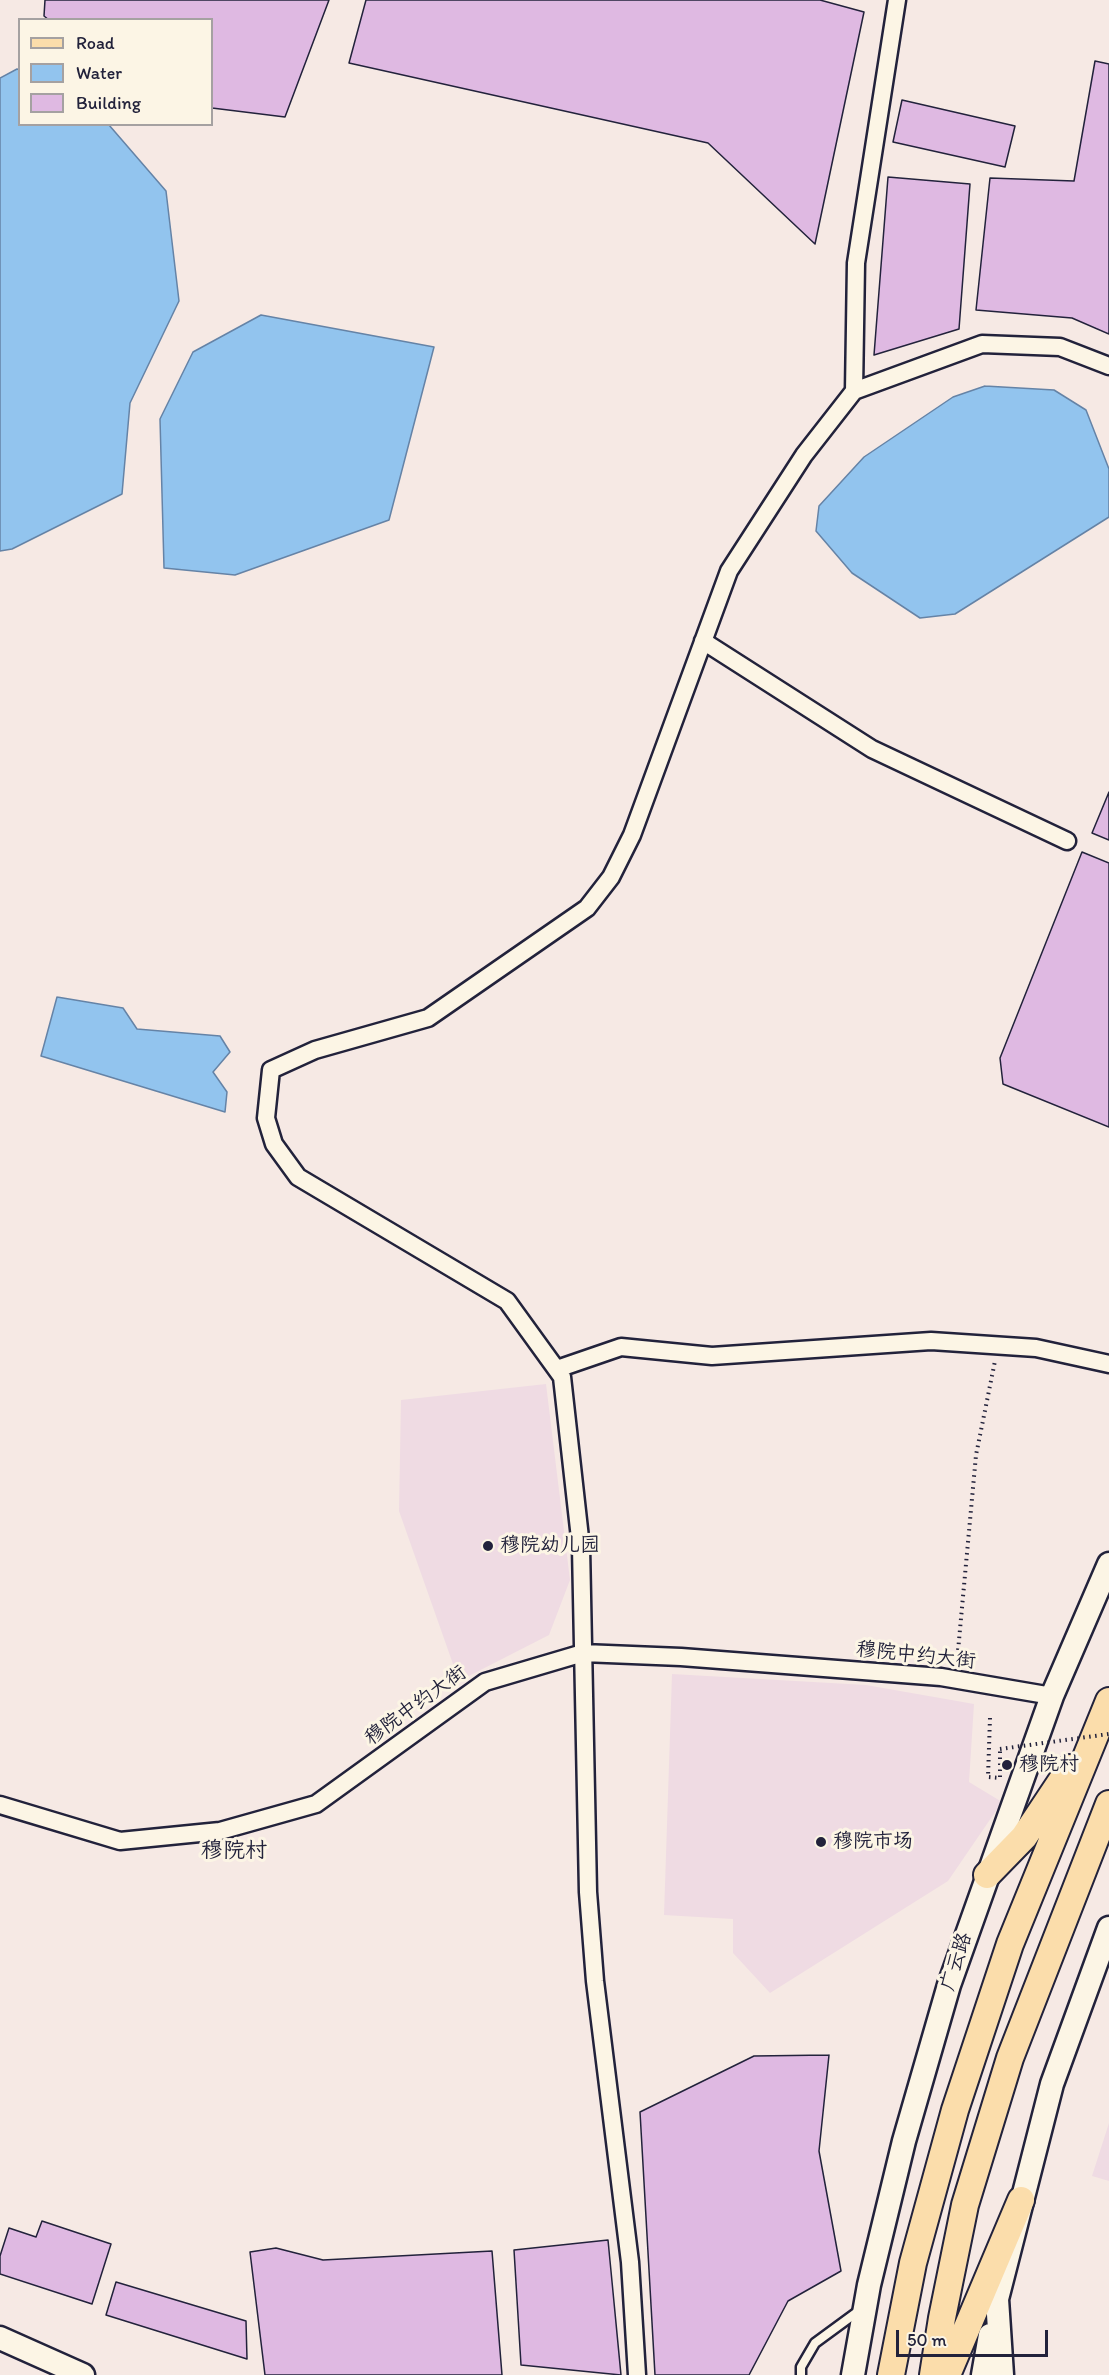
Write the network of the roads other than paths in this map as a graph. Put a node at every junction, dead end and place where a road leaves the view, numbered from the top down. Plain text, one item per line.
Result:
1 (897, 0) edge
2 (1109, 366) edge
3 (854, 391) junction
4 (703, 641) junction
5 (1067, 841) dead end
6 (1109, 1364) edge
7 (556, 1369) junction
8 (1109, 1564) edge
9 (583, 1653) junction
10 (1052, 1696) junction
11 (1106, 1719) edge
12 (1109, 1804) edge
13 (0, 1805) edge
14 (987, 1875) junction
15 (1109, 1928) edge
16 (1021, 2200) junction
17 (997, 2299) junction
18 (865, 2306) junction
19 (0, 2338) edge
20 (83, 2375) edge
21 (637, 2375) edge
22 (801, 2375) edge
23 (853, 2375) edge
24 (891, 2375) edge
25 (933, 2375) edge
26 (947, 2375) edge
27 (983, 2375) edge
28 (1002, 2375) edge

1 - 3 street
2 - 3 street
3 - 4 street
4 - 5 street
4 - 7 street
6 - 7 street
7 - 9 street
8 - 10 main road, 广云路
9 - 10 street, 穆院中约大街
9 - 13 street, 穆院中约大街
9 - 21 street
10 - 14 main road, 广云路
11 - 14 main road
11 - 24 main road
12 - 25 main road
14 - 18 main road, 广云路
15 - 16 main road
16 - 17 main road
16 - 26 main road
17 - 27 main road
17 - 28 main road
18 - 22 lane
18 - 23 main road, 广云路
19 - 20 main road

